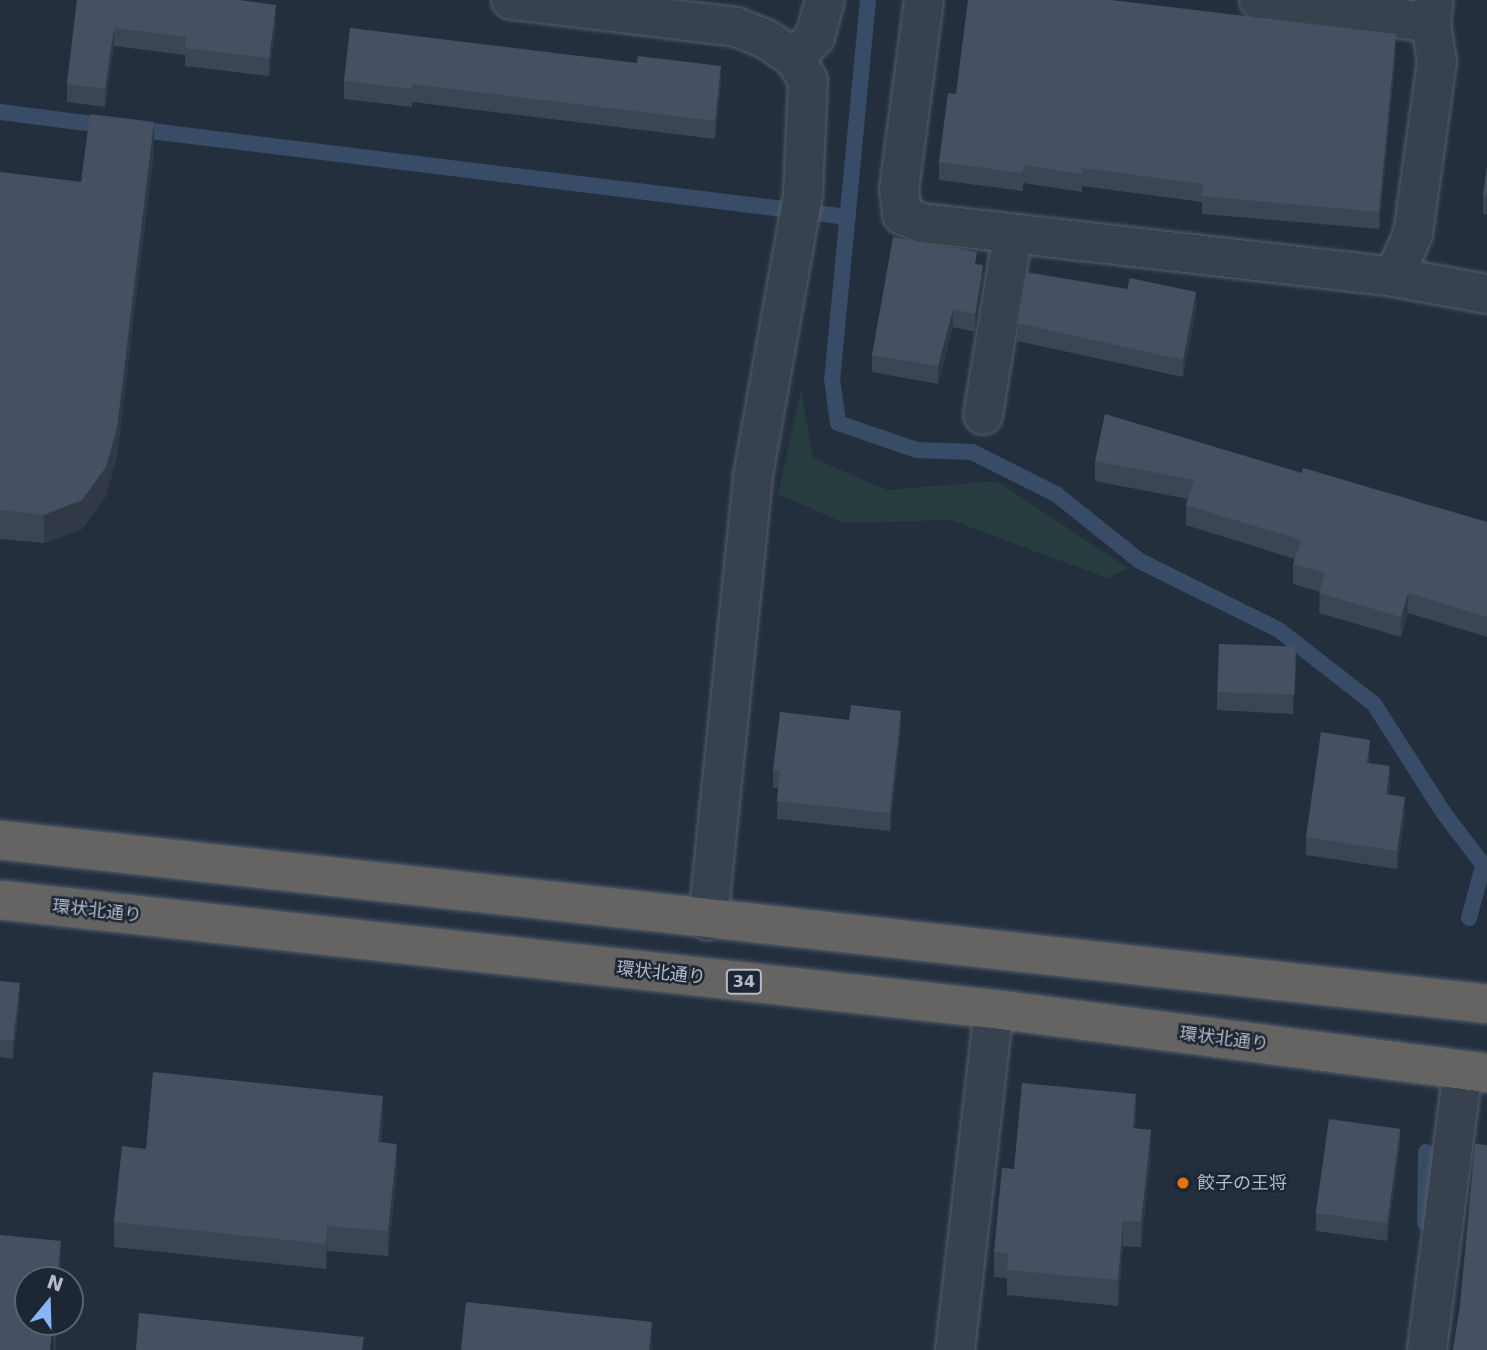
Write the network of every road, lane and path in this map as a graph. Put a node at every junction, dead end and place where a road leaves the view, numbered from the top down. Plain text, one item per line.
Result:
1 (511, 0) edge
2 (825, 0) edge
3 (924, 0) edge
4 (1259, 0) edge
5 (1432, 12) edge
6 (794, 58) junction
7 (1013, 233) junction
8 (1394, 277) junction
9 (1487, 294) edge
10 (983, 415) dead end
11 (0, 840) edge
12 (0, 900) edge
13 (708, 921) junction
14 (1487, 1004) edge
15 (994, 1009) junction
16 (1475, 1071) edge
17 (955, 1350) edge
18 (1427, 1350) edge

1 - 6 street
2 - 6 street
3 - 7 street
4 - 5 street
5 - 8 street
6 - 13 street
7 - 8 street
7 - 10 street
8 - 9 street
11 - 13 highway
12 - 15 highway, 環状北通り / 34
13 - 14 highway
15 - 16 highway, 環状北通り / 34
15 - 17 street
16 - 18 street

